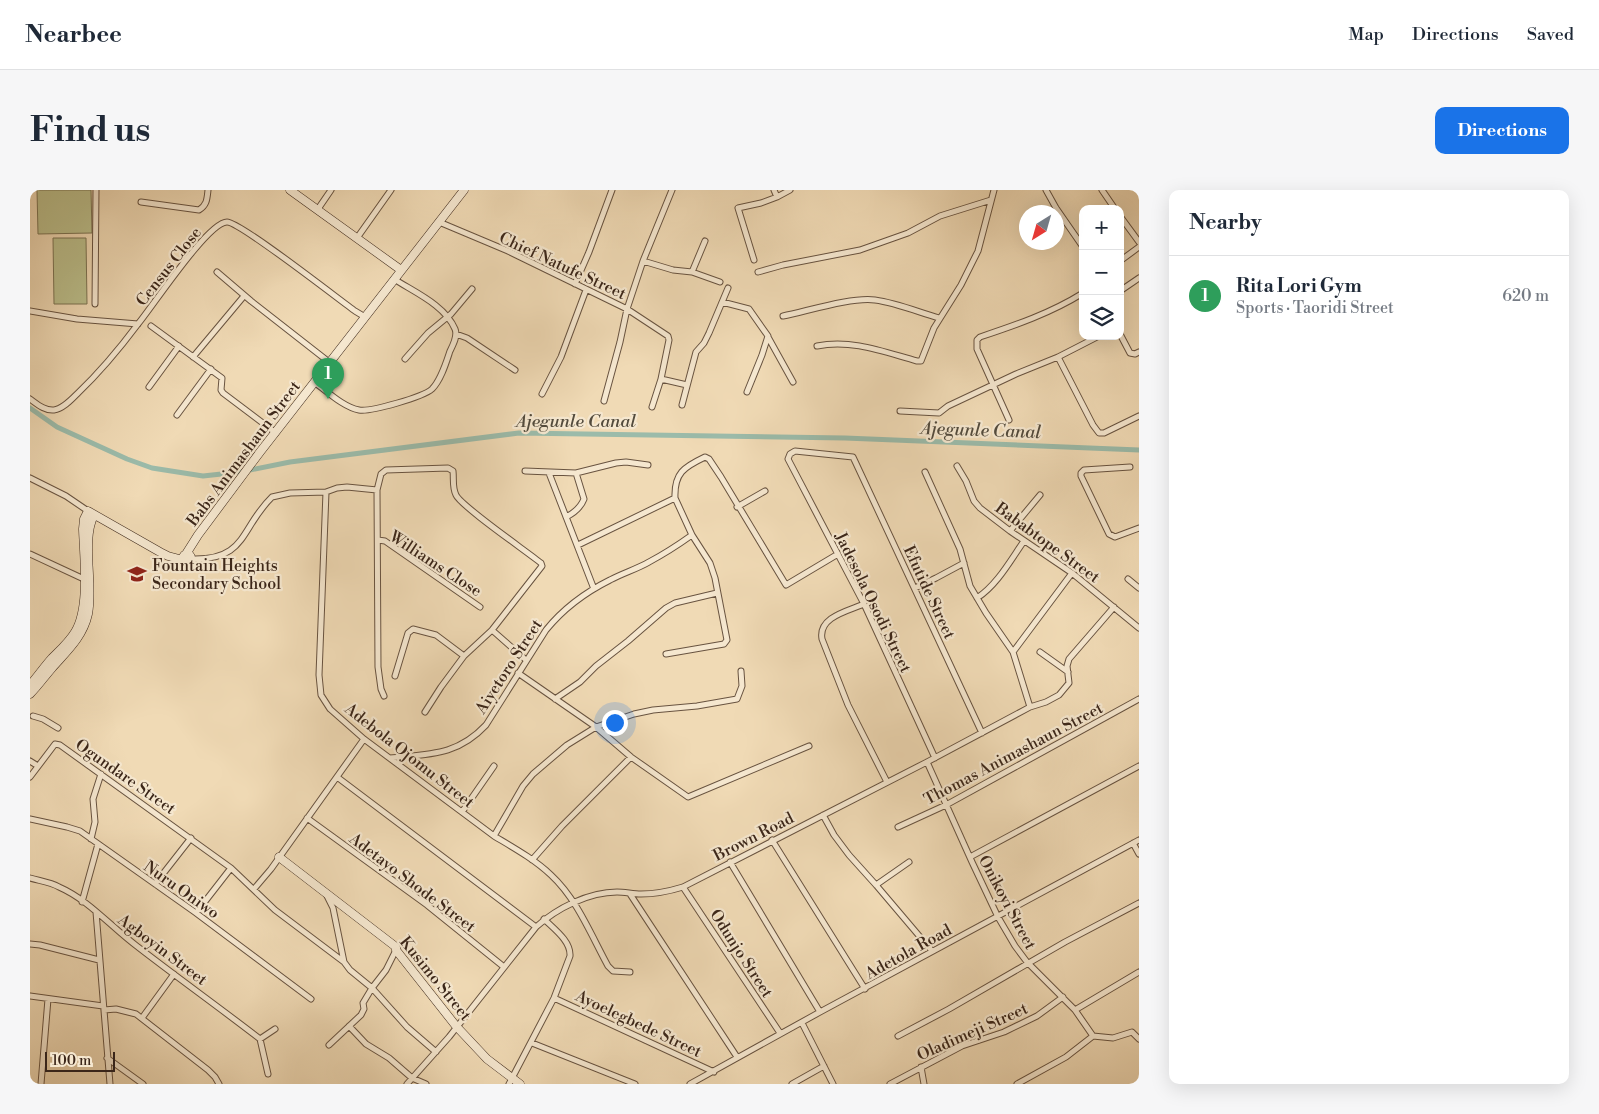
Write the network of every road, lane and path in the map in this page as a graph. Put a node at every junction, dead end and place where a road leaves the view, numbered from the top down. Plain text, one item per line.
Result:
1 (96, 190) edge
2 (208, 190) edge
3 (290, 190) edge
4 (332, 190) edge
5 (390, 190) edge
6 (458, 190) edge
7 (464, 190) edge
8 (612, 190) edge
9 (672, 190) edge
10 (774, 190) edge
11 (790, 190) edge
12 (994, 190) edge
13 (1046, 190) edge
14 (1102, 190) edge
15 (777, 197) junction
16 (991, 200) junction
17 (142, 202) dead end
18 (1112, 205) edge
19 (318, 209) junction
20 (1124, 221) edge
21 (439, 222) junction
22 (357, 238) junction
23 (705, 241) dead end
24 (1079, 242) edge
25 (1139, 242) edge
26 (1139, 247) edge
27 (1124, 258) edge
28 (754, 260) dead end
29 (643, 261) junction
30 (217, 272) dead end
31 (692, 272) junction
32 (758, 272) dead end
33 (398, 273) junction
34 (1139, 278) edge
35 (720, 282) dead end
36 (575, 284) junction
37 (728, 288) dead end
38 (1124, 288) edge
39 (472, 289) dead end
40 (586, 290) junction
41 (1079, 295) edge
42 (244, 296) junction
43 (722, 302) junction
44 (95, 304) dead end
45 (627, 309) junction
46 (30, 311) edge
47 (783, 316) dead end
48 (365, 317) junction
49 (447, 317) junction
50 (939, 318) junction
51 (138, 324) junction
52 (151, 326) dead end
53 (456, 334) junction
54 (768, 336) junction
55 (1091, 340) edge
56 (1123, 340) edge
57 (179, 346) junction
58 (817, 346) dead end
59 (1139, 352) edge
60 (193, 357) junction
61 (1058, 357) junction
62 (405, 359) dead end
63 (329, 362) junction
64 (211, 370) junction
65 (515, 370) dead end
66 (661, 379) junction
67 (314, 382) junction
68 (794, 382) dead end
69 (687, 385) junction
70 (992, 385) junction
71 (149, 387) dead end
72 (747, 392) dead end
73 (542, 394) dead end
74 (30, 399) edge
75 (604, 401) dead end
76 (682, 405) dead end
77 (652, 407) dead end
78 (900, 412) dead end
79 (176, 415) dead end
80 (1139, 416) edge
81 (1008, 420) dead end
82 (276, 432) junction
83 (788, 459) joint
84 (648, 465) dead end
85 (957, 466) dead end
86 (1130, 467) dead end
87 (525, 471) dead end
88 (925, 472) dead end
89 (549, 473) junction
90 (576, 473) junction
91 (30, 478) edge
92 (377, 490) junction
93 (765, 491) dead end
94 (326, 492) junction
95 (1040, 495) dead end
96 (675, 498) junction
97 (738, 507) junction
98 (88, 511) junction
99 (566, 517) junction
100 (1139, 528) edge
101 (1010, 531) junction
102 (692, 535) junction
103 (378, 540) junction
104 (1024, 541) junction
105 (578, 545) junction
106 (30, 554) edge
107 (838, 554) junction
108 (187, 558) junction
109 (964, 562) junction
110 (1072, 573) junction
111 (1128, 579) dead end
112 (87, 580) junction
113 (915, 588) junction
114 (1139, 588) edge
115 (594, 589) junction
116 (717, 593) junction
117 (977, 598) junction
118 (864, 604) junction
119 (480, 607) dead end
120 (1114, 607) junction
121 (1139, 628) edge
122 (492, 630) junction
123 (1013, 652) junction
124 (1040, 652) dead end
125 (666, 654) dead end
126 (464, 656) junction
127 (526, 660) junction
128 (741, 671) dead end
129 (1069, 672) junction
130 (518, 673) junction
131 (395, 676) dead end
132 (30, 686) edge
133 (30, 694) edge
134 (384, 696) dead end
135 (555, 699) junction
136 (1139, 699) edge
137 (1030, 707) junction
138 (425, 712) dead end
139 (31, 716) edge
140 (596, 727) junction
141 (58, 728) dead end
142 (982, 734) junction
143 (364, 739) junction
144 (809, 746) dead end
145 (631, 757) junction
146 (389, 758) junction
147 (935, 758) junction
148 (30, 761) edge
149 (928, 762) junction
150 (38, 766) junction
151 (494, 766) dead end
152 (1139, 766) edge
153 (100, 774) junction
154 (30, 777) edge
155 (337, 777) junction
156 (887, 782) junction
157 (946, 805) junction
158 (462, 812) junction
159 (823, 815) junction
160 (307, 818) junction
161 (30, 819) edge
162 (898, 827) dead end
163 (494, 836) junction
164 (191, 838) junction
165 (91, 839) junction
166 (772, 840) junction
167 (1139, 840) edge
168 (1133, 843) junction
169 (98, 844) junction
170 (1139, 854) edge
171 (278, 858) junction
172 (970, 858) junction
173 (532, 860) junction
174 (730, 862) junction
175 (909, 862) dead end
176 (231, 868) junction
177 (30, 878) edge
178 (155, 884) junction
179 (876, 885) junction
180 (683, 886) junction
181 (254, 889) junction
182 (326, 893) junction
183 (630, 894) junction
184 (82, 902) junction
185 (574, 903) junction
186 (1139, 903) edge
187 (96, 912) junction
188 (196, 914) junction
189 (998, 917) junction
190 (544, 919) junction
191 (536, 927) junction
192 (30, 944) edge
193 (396, 950) junction
194 (932, 951) junction
195 (99, 960) junction
196 (344, 962) junction
197 (1027, 962) junction
198 (504, 967) junction
199 (630, 972) dead end
200 (1139, 972) edge
201 (174, 974) junction
202 (372, 988) junction
203 (865, 989) junction
204 (30, 996) edge
205 (1063, 997) junction
206 (554, 998) junction
207 (48, 999) junction
208 (310, 999) dead end
209 (103, 1008) junction
210 (1074, 1010) junction
211 (820, 1012) junction
212 (142, 1018) junction
213 (802, 1023) junction
214 (349, 1026) junction
215 (456, 1026) junction
216 (276, 1029) dead end
217 (780, 1033) junction
218 (898, 1036) dead end
219 (1093, 1036) junction
220 (260, 1039) junction
221 (1139, 1039) edge
222 (532, 1042) junction
223 (329, 1045) dead end
224 (436, 1052) junction
225 (737, 1057) junction
226 (107, 1058) junction
227 (824, 1066) junction
228 (921, 1067) junction
229 (714, 1072) junction
230 (268, 1074) dead end
231 (412, 1078) junction
232 (511, 1081) edge
233 (41, 1084) edge
234 (110, 1084) edge
235 (144, 1084) edge
236 (219, 1084) edge
237 (407, 1084) edge
238 (426, 1084) edge
239 (520, 1084) edge
240 (636, 1084) edge
241 (690, 1084) edge
242 (792, 1084) edge
243 (833, 1084) edge
244 (890, 1084) edge
245 (924, 1084) edge
246 (1017, 1084) edge

1 - 44 street
2 - 17 street
3 - 19 main road
4 - 19 street
5 - 22 street
6 - 33 main road, Babs Animashaun Street
7 - 21 main road, Babs Animashaun Street
8 - 36 street
9 - 29 street
10 - 15 street
11 - 15 street
12 - 16 street
13 - 24 street
14 - 18 street
15 - 28 street
16 - 32 street
16 - 50 street
19 - 22 main road
20 - 25 street
21 - 33 main road, Babs Animashaun Street
21 - 36 street, Chief Natufe Street
22 - 33 main road
23 - 31 street
26 - 27 street
29 - 31 street
29 - 45 street
30 - 42 street
31 - 35 street
33 - 48 main road, Babs Animashaun Street
33 - 49 street
34 - 38 street
36 - 40 street, Chief Natufe Street
37 - 43 street
39 - 49 street
40 - 45 street, Chief Natufe Street
40 - 73 street
41 - 70 street
42 - 60 street
42 - 63 street
43 - 54 street
43 - 69 street
45 - 66 street, Chief Natufe Street
45 - 75 street
46 - 51 street
47 - 50 street
48 - 51 street, Census Close
48 - 63 main road, Babs Animashaun Street
49 - 53 street
49 - 62 street
50 - 58 street
51 - 74 street, Census Close
52 - 57 street
53 - 65 street
53 - 67 street
54 - 68 street
54 - 72 street
55 - 61 street
56 - 59 street
57 - 60 street
57 - 71 street
60 - 64 street
61 - 70 street
61 - 80 street
63 - 67 main road, Babs Animashaun Street
64 - 79 street
64 - 82 street
66 - 69 street
66 - 77 street
67 - 82 main road, Babs Animashaun Street
69 - 76 street
70 - 78 street
70 - 81 street
82 - 108 main road, Babs Animashaun Street
83 - 107 street, Jadesola Osodi Street
83 - 113 street, Efutide Street
84 - 90 street
85 - 101 street, Bababtope Street
86 - 100 street
87 - 89 street
88 - 109 street
89 - 90 street
89 - 99 street
90 - 99 street
91 - 98 street
92 - 94 street
92 - 103 street
92 - 122 street
93 - 97 street
94 - 108 street
94 - 143 street, Adebola Ojomu Street
95 - 101 street
96 - 97 street
96 - 102 street
96 - 105 street
97 - 107 street
98 - 108 main road
98 - 112 main road
99 - 105 street
101 - 104 street, Bababtope Street
102 - 115 street, Aiyetoro Street
102 - 116 street
103 - 119 street, Williams Close
103 - 134 street
104 - 110 street, Bababtope Street
104 - 117 street
105 - 115 street
106 - 112 street
107 - 118 street, Jadesola Osodi Street
109 - 113 street
109 - 117 street
110 - 120 street, Bababtope Street
110 - 123 street
111 - 114 street
112 - 132 main road
112 - 133 main road
113 - 142 street, Efutide Street
115 - 127 street, Aiyetoro Street
116 - 125 street
116 - 135 street
117 - 123 street
118 - 147 street, Jadesola Osodi Street
118 - 156 street
120 - 121 street, Bababtope Street
120 - 129 street, Brown Road
122 - 126 street
122 - 127 street
123 - 137 street
124 - 129 street
126 - 131 street
126 - 138 street
127 - 130 street, Aiyetoro Street
128 - 140 street
129 - 137 street, Brown Road
130 - 135 street
130 - 146 street, Aiyetoro Street
135 - 140 street
136 - 157 street, Thomas Animashaun Street
137 - 142 street, Brown Road
139 - 141 street
140 - 145 street
140 - 163 street
142 - 147 street, Brown Road
143 - 146 street, Adebola Ojomu Street
143 - 155 street
144 - 145 street
145 - 173 street
146 - 158 street, Adebola Ojomu Street
147 - 149 street, Brown Road
148 - 150 street
149 - 156 street, Brown Road
149 - 157 street, Onikoyi Street
150 - 153 street, Ogundare Street
150 - 154 street, Ogundare Street
151 - 158 street
152 - 172 street
153 - 164 street, Ogundare Street
153 - 165 street
155 - 160 street
155 - 191 street
156 - 159 street, Brown Road
157 - 162 street, Thomas Animashaun Street
157 - 172 street, Onikoyi Street
158 - 163 street, Adebola Ojomu Street
159 - 166 street, Brown Road
159 - 179 street
160 - 171 street
160 - 198 street, Adetayo Shode Street
161 - 165 street, Nuru Oniwo
163 - 173 street, Adebola Ojomu Street
164 - 176 street, Ogundare Street
164 - 178 street
165 - 169 street, Nuru Oniwo
166 - 174 street, Brown Road
166 - 203 street
167 - 168 street, Adetola Road
168 - 170 street
168 - 189 street, Adetola Road
169 - 178 street, Nuru Oniwo
169 - 184 street
171 - 181 street
171 - 182 main road, Kusimo Street
172 - 189 street, Onikoyi Street
173 - 185 street, Adebola Ojomu Street
174 - 180 street, Brown Road
174 - 211 street
175 - 179 street
176 - 181 street, Ogundare Street
176 - 188 street
177 - 184 street, Agboyin Street
178 - 188 street, Nuru Oniwo
179 - 194 street
180 - 183 street, Brown Road
180 - 217 street, Odunjo Street
181 - 196 street, Ogundare Street
182 - 193 main road, Kusimo Street
182 - 196 street
183 - 185 street, Brown Road
183 - 225 street
184 - 187 street, Agboyin Street
185 - 190 street, Brown Road
185 - 199 street, Adebola Ojomu Street
186 - 197 street
187 - 195 street
187 - 201 street, Agboyin Street
188 - 208 street, Nuru Oniwo
189 - 194 street, Adetola Road
189 - 197 street, Onikoyi Street
190 - 191 street, Brown Road
190 - 206 street
191 - 198 street, Brown Road
192 - 195 street
193 - 202 street
193 - 215 main road, Kusimo Street
194 - 203 street, Adetola Road
195 - 209 street
196 - 202 street, Ogundare Street
197 - 205 street, Onikoyi Street
197 - 218 street
198 - 215 street, Brown Road
200 - 210 street
201 - 212 street
201 - 220 street, Agboyin Street
202 - 214 street
202 - 224 street, Ogundare Street
203 - 211 street, Adetola Road
204 - 207 street
205 - 210 street, Onikoyi Street
205 - 228 street, Oladimeji Street
206 - 222 street
206 - 229 street, Ayoelegbede Street
207 - 209 street
207 - 233 street
209 - 212 street
209 - 226 street
210 - 219 street, Onikoyi Street
211 - 213 street, Adetola Road
212 - 236 street
213 - 217 street, Adetola Road
213 - 227 street
214 - 223 street
214 - 231 street
215 - 224 street, Brown Road
215 - 232 main road, Kusimo Street
216 - 220 street
217 - 225 street, Adetola Road
219 - 221 street
219 - 246 street
220 - 230 street
222 - 232 street
222 - 240 street
224 - 231 street, Brown Road
225 - 229 street, Adetola Road
226 - 234 street
226 - 235 street
227 - 242 street
227 - 243 street
228 - 244 street, Oladimeji Street
228 - 245 street
229 - 241 street, Adetola Road
231 - 237 street, Brown Road
231 - 238 street
232 - 239 main road, Kusimo Street

